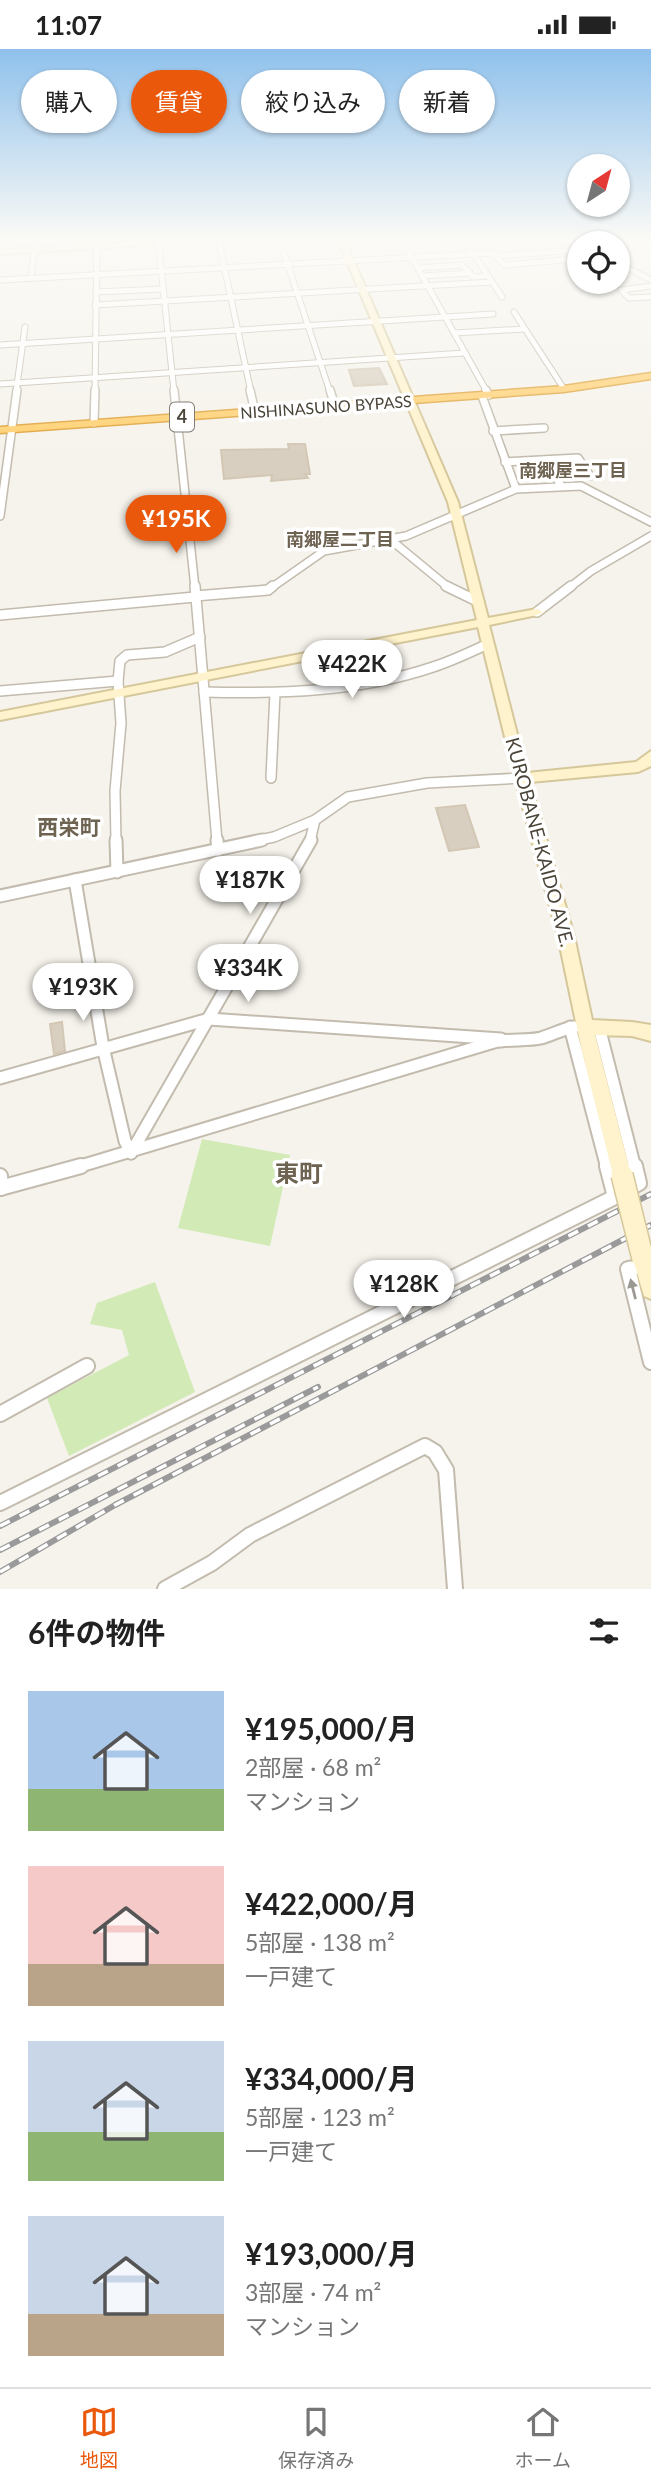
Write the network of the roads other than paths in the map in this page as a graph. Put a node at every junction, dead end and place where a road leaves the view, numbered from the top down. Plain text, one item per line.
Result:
1 (95, 310) edge
2 (165, 310) edge
3 (233, 310) edge
4 (303, 310) edge
5 (371, 310) edge
6 (440, 310) edge
7 (514, 312) dead end
8 (494, 314) dead end
9 (444, 317) junction
10 (376, 322) junction
11 (308, 326) junction
12 (25, 327) dead end
13 (524, 329) junction
14 (237, 330) junction
15 (454, 333) junction
16 (168, 334) junction
17 (94, 339) junction
18 (24, 343) junction
19 (0, 345) edge
20 (464, 353) junction
21 (391, 358) junction
22 (320, 363) junction
23 (246, 367) junction
24 (171, 372) junction
25 (94, 377) junction
26 (649, 377) edge
27 (17, 382) junction
28 (0, 384) edge
29 (564, 389) junction
30 (485, 396) junction
31 (410, 401) junction
32 (335, 406) junction
33 (255, 412) junction
34 (176, 418) junction
35 (94, 423) junction
36 (544, 428) dead end
37 (5, 430) edge
38 (493, 431) junction
39 (547, 460) junction
40 (505, 462) junction
41 (590, 476) dead end
42 (561, 486) junction
43 (516, 489) junction
44 (456, 513) junction
45 (0, 516) edge
46 (651, 522) edge
47 (651, 537) edge
48 (391, 540) junction
49 (195, 596) junction
50 (479, 602) junction
51 (537, 612) joint
52 (0, 615) edge
53 (484, 623) junction
54 (200, 637) junction
55 (488, 644) junction
56 (204, 677) junction
57 (118, 687) junction
58 (0, 691) edge
59 (204, 691) junction
60 (275, 693) junction
61 (0, 716) edge
62 (649, 761) edge
63 (271, 778) dead end
64 (522, 778) junction
65 (315, 820) junction
66 (218, 850) junction
67 (117, 871) junction
68 (75, 880) junction
69 (0, 896) edge
70 (209, 1019) junction
71 (585, 1027) junction
72 (651, 1033) edge
73 (505, 1039) junction
74 (103, 1047) junction
75 (0, 1078) edge
76 (131, 1153) junction
77 (0, 1184) edge
78 (615, 1197) junction
79 (638, 1263) junction
80 (651, 1289) edge
81 (651, 1362) edge
82 (87, 1366) dead end
83 (0, 1414) edge
84 (0, 1503) edge
85 (165, 1589) edge
86 (455, 1589) edge

1 - 17 street
2 - 16 street
3 - 14 street
4 - 11 street
5 - 10 street, KUROBANE-KAIDO AVE.
6 - 9 street
7 - 13 street
8 - 9 street
9 - 10 street
9 - 15 street
10 - 11 street
10 - 21 street, KUROBANE-KAIDO AVE.
11 - 14 street
11 - 22 street
12 - 18 street
13 - 15 street
13 - 29 street
14 - 16 street
14 - 23 street
15 - 20 street
16 - 17 street
16 - 24 street
17 - 18 street
17 - 25 street
18 - 19 street
18 - 27 street
20 - 21 street
20 - 30 street
21 - 22 street
21 - 31 street, KUROBANE-KAIDO AVE.
22 - 23 street
22 - 32 street
23 - 24 street
23 - 33 street
24 - 25 street
24 - 34 street
25 - 27 street
25 - 35 street
26 - 29 highway, NISHINASUNO BYPASS / 4
27 - 28 street
27 - 37 street
29 - 30 highway, NISHINASUNO BYPASS / 4
30 - 31 highway, NISHINASUNO BYPASS / 4
30 - 38 street
31 - 32 highway, NISHINASUNO BYPASS / 4
31 - 44 street, KUROBANE-KAIDO AVE.
32 - 33 highway, NISHINASUNO BYPASS / 4
33 - 34 highway, NISHINASUNO BYPASS / 4
34 - 35 highway, NISHINASUNO BYPASS / 4
34 - 49 street
35 - 37 highway, NISHINASUNO BYPASS / 4
36 - 38 street
37 - 45 street
38 - 40 street
39 - 40 street
39 - 41 street
39 - 42 street
40 - 43 street
42 - 43 street
42 - 46 street
43 - 44 street
44 - 48 street
44 - 50 street, KUROBANE-KAIDO AVE.
47 - 51 street
48 - 49 street
48 - 50 street
49 - 52 street
49 - 54 street
50 - 53 street, KUROBANE-KAIDO AVE.
51 - 53 street
53 - 55 street, KUROBANE-KAIDO AVE.
53 - 56 street
54 - 56 street
54 - 57 street
55 - 60 street
55 - 64 street, KUROBANE-KAIDO AVE.
56 - 57 street
56 - 59 street
57 - 58 street
57 - 61 street
57 - 67 street
59 - 60 street
59 - 66 street
60 - 63 street
62 - 64 street
64 - 65 street
64 - 71 street, KUROBANE-KAIDO AVE.
65 - 66 street
65 - 70 street
66 - 67 street
67 - 68 street
68 - 69 street
68 - 74 street
70 - 73 street
70 - 74 street
70 - 76 street
71 - 72 street
71 - 73 street
71 - 78 street
71 - 78 street
71 - 79 street, KUROBANE-KAIDO AVE., bridge
73 - 76 street
74 - 75 street
74 - 76 street
76 - 77 street
78 - 84 street
79 - 80 street, KUROBANE-KAIDO AVE.
81 -> 79 street
82 - 83 street
85 - 86 street

